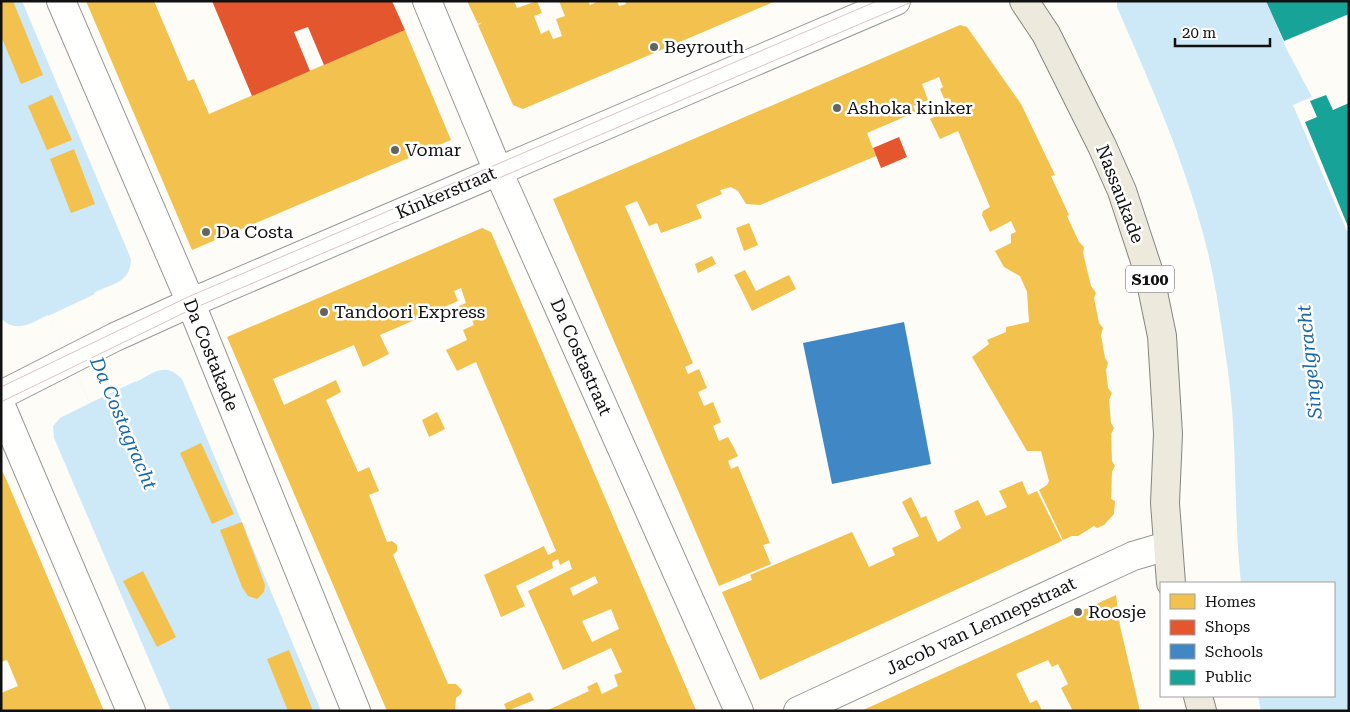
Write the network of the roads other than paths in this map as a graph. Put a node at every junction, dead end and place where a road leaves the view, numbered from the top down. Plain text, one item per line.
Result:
1 (61, 1) edge
2 (427, 1) edge
3 (896, 1) edge
4 (1024, 1) edge
5 (498, 171) junction
6 (190, 303) junction
7 (1, 395) edge
8 (1, 406) edge
9 (1167, 546) junction
10 (1171, 582) edge
11 (1198, 697) edge
12 (131, 711) edge
13 (356, 711) edge
14 (739, 711) edge
15 (798, 711) edge
16 (1202, 711) edge

1 - 6 street, Da Costakade
2 - 5 street, Da Costastraat
3 - 5 street, Kinkerstraat
4 - 9 main road, Nassaukade / S100
5 - 6 street, Kinkerstraat
5 - 14 street, Da Costastraat
6 - 7 street, Kinkerstraat
6 - 13 street, Da Costakade
8 - 12 street
9 - 10 main road, Nassaukade / S100
9 - 15 street, Jacob van Lennepstraat
11 - 16 main road

